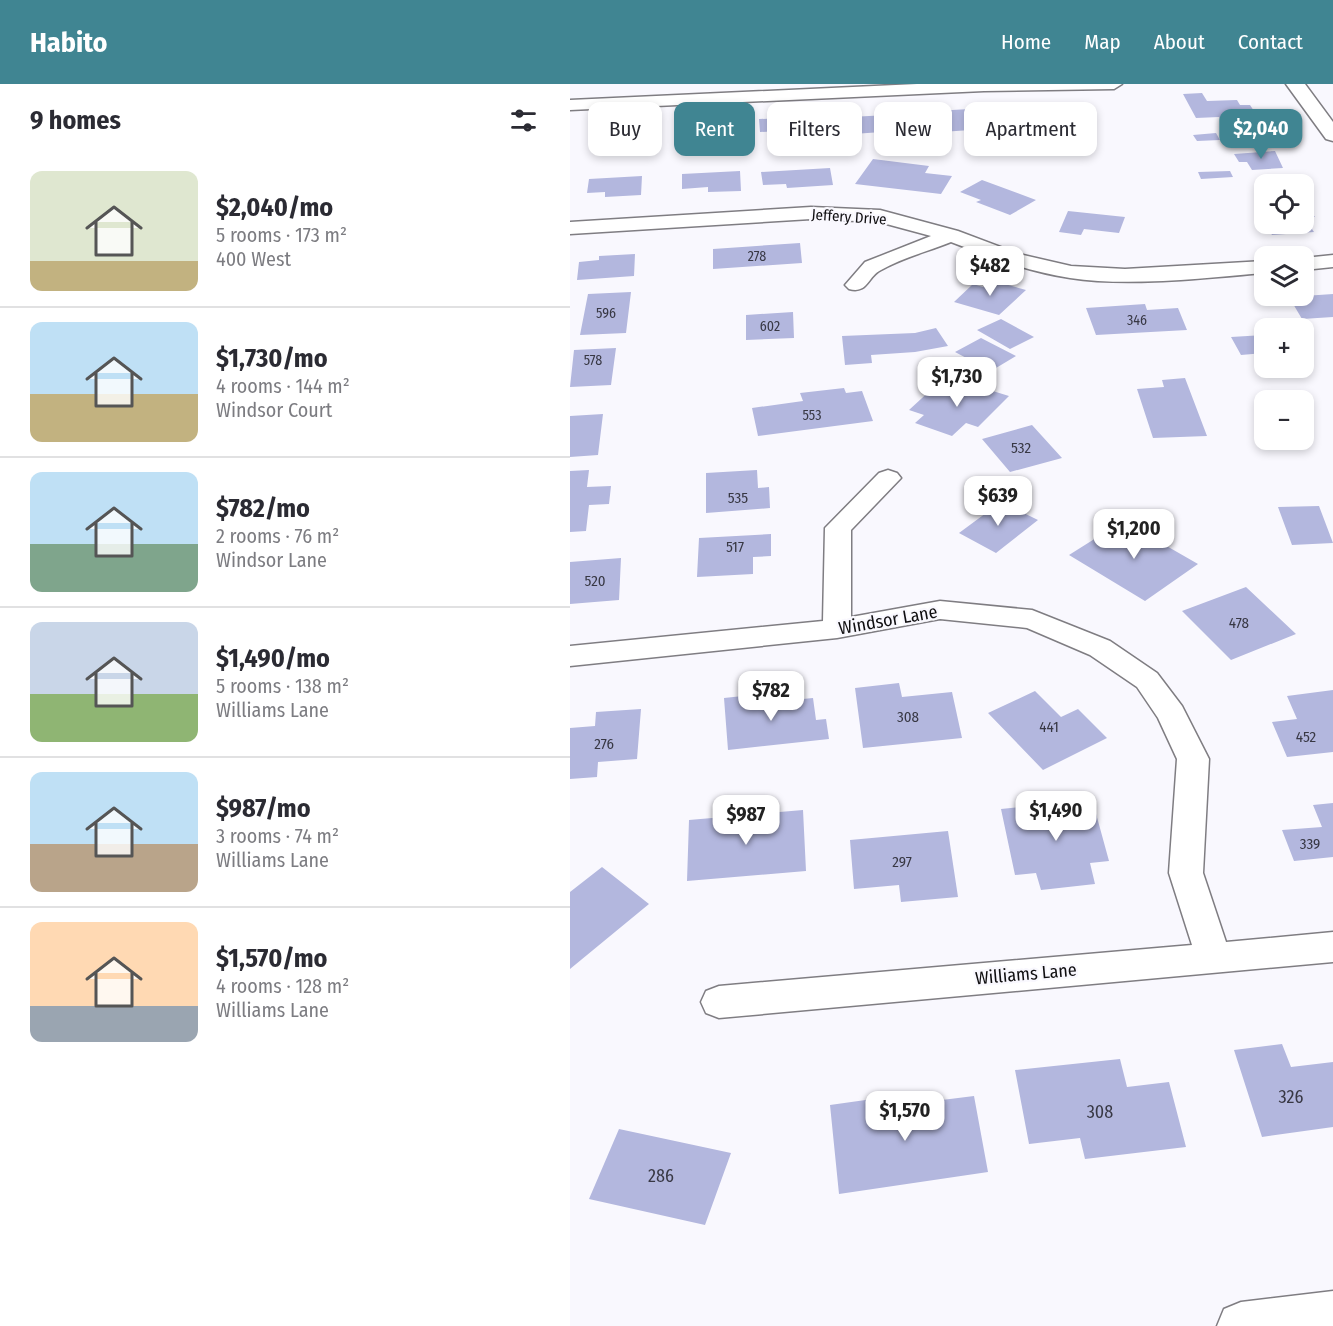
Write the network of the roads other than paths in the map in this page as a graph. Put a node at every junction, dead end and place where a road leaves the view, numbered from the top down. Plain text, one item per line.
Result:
1 (1114, 84) edge
2 (1295, 84) edge
3 (1074, 85) edge
4 (570, 105) edge
5 (1333, 135) edge
6 (570, 228) edge
7 (951, 235) junction
8 (1333, 261) edge
9 (1314, 263) edge
10 (1254, 268) edge
11 (856, 285) dead end
12 (888, 478) dead end
13 (837, 629) junction
14 (570, 656) edge
15 (1333, 947) edge
16 (1214, 957) junction
17 (720, 1002) dead end
18 (1333, 1315) edge
19 (1241, 1326) edge

1 - 3 street
2 - 5 main road
3 - 4 street
6 - 7 street, Jeffery Drive
7 - 10 street, Jeffery Drive
7 - 11 street
8 - 9 street
12 - 13 street
13 - 14 street, Windsor Lane
13 - 16 street, Windsor Lane
15 - 16 street, Williams Lane
16 - 17 street, Williams Lane
18 - 19 main road

